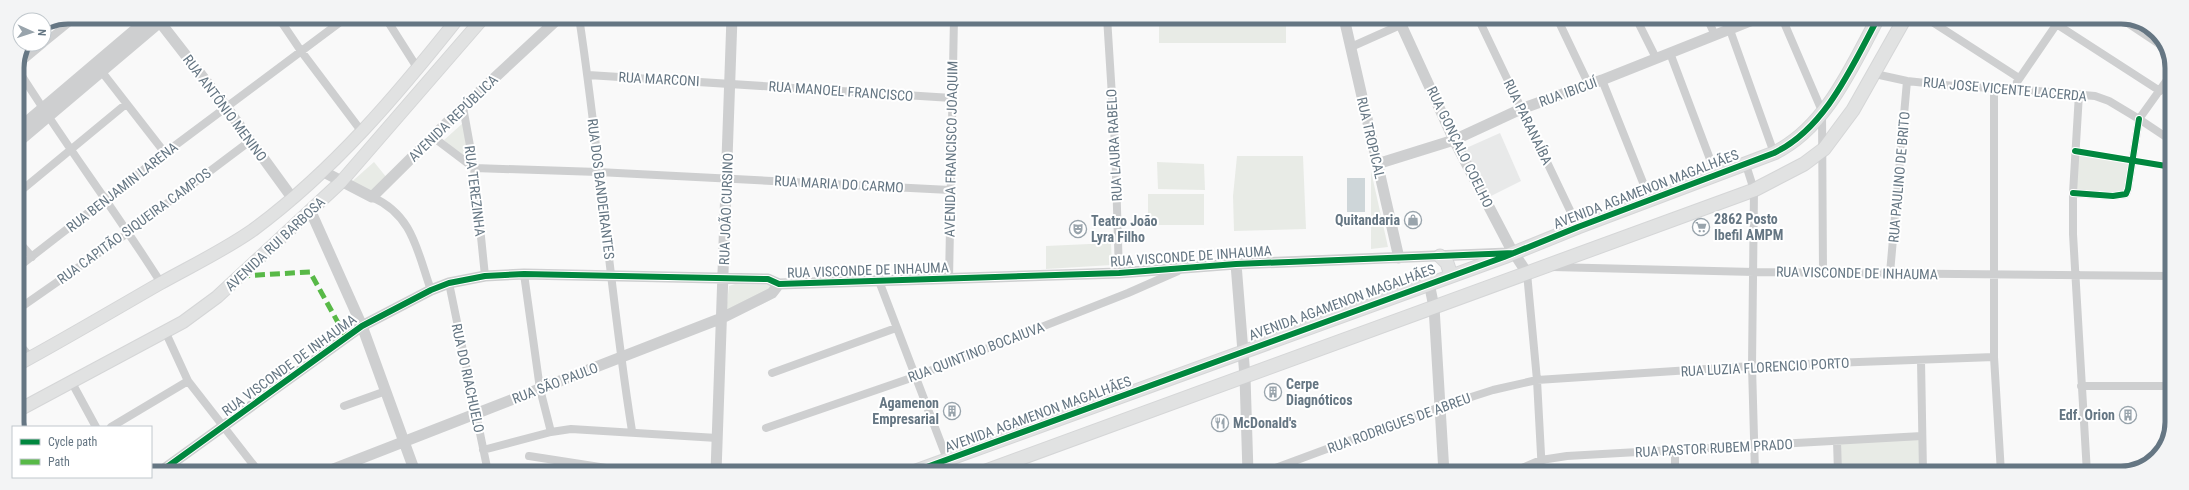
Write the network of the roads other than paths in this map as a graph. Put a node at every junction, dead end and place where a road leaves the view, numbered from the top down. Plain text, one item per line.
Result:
1 (68, 24) edge
2 (151, 24) edge
3 (152, 24) edge
4 (163, 24) edge
5 (283, 24) edge
6 (338, 24) edge
7 (389, 24) edge
8 (453, 24) edge
9 (478, 24) edge
10 (552, 24) edge
11 (580, 24) edge
12 (732, 24) edge
13 (954, 24) edge
14 (1107, 24) edge
15 (1345, 24) edge
16 (1393, 24) edge
17 (1402, 24) edge
18 (1481, 24) edge
19 (1560, 24) edge
20 (1639, 24) edge
21 (1710, 24) edge
22 (1744, 24) edge
23 (1785, 24) edge
24 (1875, 24) edge
25 (1902, 24) edge
26 (1935, 24) edge
27 (2056, 25) joint
28 (2130, 25) edge
29 (1730, 30) junction
30 (1715, 35) junction
31 (52, 37) edge
32 (2156, 42) edge
33 (1351, 47) junction
34 (34, 52) edge
35 (301, 52) junction
36 (1670, 53) junction
37 (1656, 58) junction
38 (25, 59) edge
39 (418, 69) junction
40 (102, 72) junction
41 (1875, 74) junction
42 (588, 75) junction
43 (2019, 78) junction
44 (24, 79) edge
45 (1602, 80) junction
46 (1907, 81) junction
47 (731, 83) junction
48 (2165, 84) edge
49 (1589, 85) junction
50 (1994, 89) junction
51 (2013, 89) junction
52 (2160, 91) junction
53 (2078, 94) junction
54 (952, 98) junction
55 (126, 104) junction
56 (226, 107) junction
57 (463, 107) junction
58 (1521, 110) junction
59 (1822, 111) junction
60 (45, 113) junction
61 (2140, 119) junction
62 (24, 126) edge
63 (362, 132) junction
64 (24, 136) edge
65 (2165, 136) edge
66 (433, 137) junction
67 (1454, 140) junction
68 (250, 141) junction
69 (1824, 149) junction
70 (71, 150) junction
71 (165, 153) junction
72 (1774, 153) junction
73 (1377, 164) junction
74 (1746, 165) junction
75 (474, 168) junction
76 (322, 171) junction
77 (598, 172) junction
78 (1716, 175) junction
79 (727, 178) junction
80 (342, 182) junction
81 (24, 188) edge
82 (950, 190) junction
83 (1754, 190) junction
84 (2073, 193) junction
85 (372, 197) junction
86 (293, 199) junction
87 (106, 200) junction
88 (1650, 200) junction
89 (311, 212) junction
90 (1578, 227) junction
91 (129, 232) junction
92 (24, 248) edge
93 (1514, 253) junction
94 (1440, 256) junction
95 (32, 257) junction
96 (1399, 258) junction
97 (24, 263) edge
98 (1236, 264) junction
99 (1543, 267) junction
100 (1183, 268) junction
101 (1754, 272) junction
102 (1823, 272) junction
103 (1119, 273) junction
104 (1890, 273) junction
105 (524, 274) junction
106 (612, 274) junction
107 (1527, 274) junction
108 (1993, 274) junction
109 (1451, 275) junction
110 (2076, 275) junction
111 (485, 276) junction
112 (2165, 276) edge
113 (723, 278) junction
114 (949, 280) junction
115 (879, 281) junction
116 (161, 283) junction
117 (449, 283) junction
118 (1429, 283) junction
119 (779, 284) junction
120 (431, 290) junction
121 (24, 305) edge
122 (1434, 307) junction
123 (722, 318) junction
124 (362, 326) junction
125 (896, 328) junction
126 (166, 332) junction
127 (24, 351) edge
128 (1243, 351) junction
129 (620, 357) junction
130 (1994, 357) junction
131 (30, 358) junction
132 (1921, 360) junction
133 (24, 361) edge
134 (1752, 366) junction
135 (772, 373) dead end
136 (914, 377) junction
137 (1245, 377) junction
138 (1537, 380) junction
139 (71, 381) junction
140 (188, 381) junction
141 (2081, 386) junction
142 (2165, 386) edge
143 (540, 389) junction
144 (386, 390) junction
145 (24, 406) edge
146 (344, 406) dead end
147 (1440, 407) junction
148 (476, 414) junction
149 (95, 426) edge
150 (113, 426) edge
151 (223, 427) junction
152 (766, 428) dead end
153 (632, 431) junction
154 (551, 432) junction
155 (1922, 436) junction
156 (717, 438) junction
157 (1837, 441) junction
158 (405, 442) junction
159 (1753, 445) junction
160 (483, 450) junction
161 (1675, 450) junction
162 (529, 456) dead end
163 (1541, 460) junction
164 (168, 466) edge
165 (254, 466) edge
166 (342, 466) edge
167 (412, 466) edge
168 (487, 466) edge
169 (593, 466) edge
170 (716, 466) edge
171 (949, 466) edge
172 (1000, 466) edge
173 (1248, 466) edge
174 (1281, 466) edge
175 (1444, 466) edge
176 (1527, 466) edge
177 (1541, 466) edge
178 (1675, 466) edge
179 (1754, 466) edge
180 (1838, 466) edge
181 (1924, 466) edge
182 (2001, 466) edge
183 (2087, 466) edge

1 - 31 street
2 - 60 street
3 - 40 street
4 - 56 street, RUA ANTÔNIO MENINO
5 - 35 street
6 - 35 street, RUA BENJAMIN LARENA
7 - 39 street
8 - 39 main road, AVENIDA RUI BARBOSA
9 - 80 main road, AVENIDA RUI BARBOSA
10 - 57 street, AVENIDA REPÚBLICA
11 - 42 street, RUA DOS BANDEIRANTES
12 - 47 street, RUA JOÃO CURSINO
13 - 54 street, AVENIDA FRANCISCO JOAQUIM
14 - 103 street, RUA LAURA RABELO
15 - 33 street, RUA TROPICAL
16 - 33 street
17 - 67 street, RUA GONÇALO COELHO
18 - 58 street, RUA PARANAÍBA
19 - 49 street
20 - 37 street
21 - 30 street
22 - 29 street, RUA IBICUÍ
23 - 59 street
24 - 59 main road, AVENIDA AGAMENON MAGALHÃES
25 - 41 main road
26 - 43 street
27 - 43 street
27 - 52 street
28 - 32 street
29 - 30 street, RUA IBICUÍ
29 - 72 street
30 - 36 street, RUA IBICUÍ
33 - 73 street, RUA TROPICAL
34 - 38 street
35 - 56 street, RUA BENJAMIN LARENA
35 - 63 street
36 - 37 street, RUA IBICUÍ
36 - 78 street
37 - 45 street, RUA IBICUÍ
39 - 63 main road, AVENIDA RUI BARBOSA
40 - 55 street
40 - 60 street
41 - 46 street, RUA JOSE VICENTE LACERDA
41 - 69 main road
42 - 47 street, RUA MARCONI
42 - 77 street, RUA DOS BANDEIRANTES
43 - 51 street
44 - 60 street
45 - 49 street, RUA IBICUÍ
45 - 88 street
46 - 50 street, RUA JOSE VICENTE LACERDA
46 - 104 street, RUA PAULINO DE BRITO
47 - 54 street, RUA MANOEL FRANCISCO
47 - 79 street, RUA JOÃO CURSINO
48 - 52 street
49 - 58 street, RUA IBICUÍ
50 - 51 street, RUA JOSE VICENTE LACERDA
50 - 108 street
51 - 53 street, RUA JOSE VICENTE LACERDA
52 - 61 street
53 - 61 street, RUA JOSE VICENTE LACERDA
53 - 84 street
54 - 82 street, AVENIDA FRANCISCO JOAQUIM
55 - 70 street
55 - 71 street
56 - 68 street, RUA ANTÔNIO MENINO
56 - 71 street, RUA BENJAMIN LARENA
57 - 66 street, AVENIDA REPÚBLICA
57 - 75 street, RUA TEREZINHA
58 - 67 street, RUA IBICUÍ
58 - 90 street, RUA PARANAÍBA
59 - 69 street
59 - 72 main road, AVENIDA AGAMENON MAGALHÃES
60 - 62 street
60 - 64 street
60 - 70 street
61 - 65 street, RUA JOSE VICENTE LACERDA
61 - 84 street
63 - 76 main road, AVENIDA RUI BARBOSA
66 - 75 street
66 - 85 street, AVENIDA REPÚBLICA
67 - 73 street, RUA IBICUÍ
67 - 93 street, RUA GONÇALO COELHO
68 - 86 street, RUA ANTÔNIO MENINO
68 - 91 street, RUA CAPITÃO SIQUEIRA CAMPOS
69 - 83 main road
69 - 102 street
70 - 81 street
70 - 87 street
71 - 87 street, RUA BENJAMIN LARENA
72 - 74 main road, AVENIDA AGAMENON MAGALHÃES
73 - 96 street, RUA TROPICAL
74 - 78 main road, AVENIDA AGAMENON MAGALHÃES
74 - 83 street
75 - 77 street, RUA MARIA DO CARMO
75 - 111 street, RUA TEREZINHA
76 - 80 street
76 - 86 main road, AVENIDA RUI BARBOSA
77 - 79 street, RUA MARIA DO CARMO
77 - 106 street, RUA DOS BANDEIRANTES
78 - 88 main road, AVENIDA AGAMENON MAGALHÃES
79 - 82 street, RUA MARIA DO CARMO
79 - 113 street, RUA JOÃO CURSINO
80 - 85 street
80 - 89 main road, AVENIDA RUI BARBOSA
82 - 114 street, AVENIDA FRANCISCO JOAQUIM
83 - 99 main road
83 - 101 street
84 - 110 street
85 - 120 street
86 - 116 main road, AVENIDA RUI BARBOSA
87 - 91 street
87 - 95 street, RUA BENJAMIN LARENA
88 - 90 main road, AVENIDA AGAMENON MAGALHÃES
89 - 124 street
89 - 126 main road, AVENIDA RUI BARBOSA
90 - 93 main road, AVENIDA AGAMENON MAGALHÃES
91 - 116 street
91 - 121 street, RUA CAPITÃO SIQUEIRA CAMPOS
92 - 95 street
93 - 94 street, RUA VISCONDE DE INHAUMA
93 - 107 street, RUA GONÇALO COELHO
93 - 109 main road, AVENIDA AGAMENON MAGALHÃES
94 - 96 street, RUA VISCONDE DE INHAUMA
94 - 109 main road
95 - 97 street, RUA BENJAMIN LARENA
96 - 98 street, RUA VISCONDE DE INHAUMA
98 - 100 street, RUA VISCONDE DE INHAUMA
98 - 128 street
99 - 101 street, RUA VISCONDE DE INHAUMA
99 - 107 main road
100 - 103 street, RUA VISCONDE DE INHAUMA
100 - 136 street, RUA QUINTINO BOCAIUVA
101 - 102 street, RUA VISCONDE DE INHAUMA
101 - 134 street
102 - 104 street, RUA VISCONDE DE INHAUMA
103 - 114 street, RUA VISCONDE DE INHAUMA
104 - 108 street, RUA VISCONDE DE INHAUMA
105 - 106 street, RUA VISCONDE DE INHAUMA
105 - 111 street, RUA VISCONDE DE INHAUMA
105 - 143 street
106 - 113 street, RUA VISCONDE DE INHAUMA
106 - 129 street, RUA DOS BANDEIRANTES
107 - 122 main road
107 - 138 street
108 - 110 street, RUA VISCONDE DE INHAUMA
108 - 130 street
109 - 118 main road, AVENIDA AGAMENON MAGALHÃES
110 - 112 street, RUA VISCONDE DE INHAUMA
110 - 141 street
111 - 117 street, RUA VISCONDE DE INHAUMA
113 - 119 street, RUA VISCONDE DE INHAUMA
113 - 123 street, RUA JOÃO CURSINO
114 - 115 street, RUA VISCONDE DE INHAUMA
115 - 119 street, RUA VISCONDE DE INHAUMA
115 - 125 street
116 - 131 main road, AVENIDA RUI BARBOSA
117 - 120 street, RUA VISCONDE DE INHAUMA
117 - 148 street, RUA DO RIACHUELO
118 - 122 street
118 - 128 main road, AVENIDA AGAMENON MAGALHÃES
119 - 123 street, RUA SÃO PAULO
120 - 124 street, RUA VISCONDE DE INHAUMA
122 - 137 main road
122 - 147 street
123 - 129 street, RUA SÃO PAULO
123 - 156 street, RUA JOÃO CURSINO
124 - 144 street
124 - 151 street, RUA VISCONDE DE INHAUMA
125 - 135 street
125 - 136 street
126 - 139 main road, AVENIDA RUI BARBOSA
126 - 140 street
127 - 131 street
128 - 137 street
128 - 171 main road, AVENIDA AGAMENON MAGALHÃES
129 - 143 street, RUA SÃO PAULO
129 - 153 street, RUA DOS BANDEIRANTES
130 - 132 street, RUA LUZIA FLORENCIO PORTO
130 - 182 street
131 - 133 main road, AVENIDA RUI BARBOSA
132 - 134 street, RUA LUZIA FLORENCIO PORTO
132 - 155 street
134 - 138 street, RUA LUZIA FLORENCIO PORTO
134 - 159 street
136 - 152 street, RUA QUINTINO BOCAIUVA
136 - 171 street
137 - 172 main road
137 - 173 street
138 - 147 street, RUA RODRIGUES DE ABREU
138 - 163 street
139 - 145 main road, AVENIDA RUI BARBOSA
139 - 149 street
140 - 150 street
140 - 151 street
141 - 142 street
141 - 183 street
143 - 148 street, RUA SÃO PAULO
143 - 154 street
144 - 146 street
144 - 158 street
147 - 174 street, RUA RODRIGUES DE ABREU
147 - 175 street
148 - 158 street, RUA SÃO PAULO
148 - 160 street, RUA DO RIACHUELO
151 - 164 street, RUA VISCONDE DE INHAUMA
151 - 165 street
153 - 154 street
153 - 156 street
154 - 160 street
155 - 157 street, RUA PASTOR RUBEM PRADO
155 - 181 street
156 - 170 street, RUA JOÃO CURSINO
157 - 159 street, RUA PASTOR RUBEM PRADO
157 - 180 street
158 - 166 street, RUA SÃO PAULO
158 - 167 street
159 - 161 street, RUA PASTOR RUBEM PRADO
159 - 179 street
160 - 168 street, RUA DO RIACHUELO
161 - 163 street, RUA PASTOR RUBEM PRADO
161 - 178 street
162 - 169 street
163 - 176 street, RUA PASTOR RUBEM PRADO
163 - 177 street

